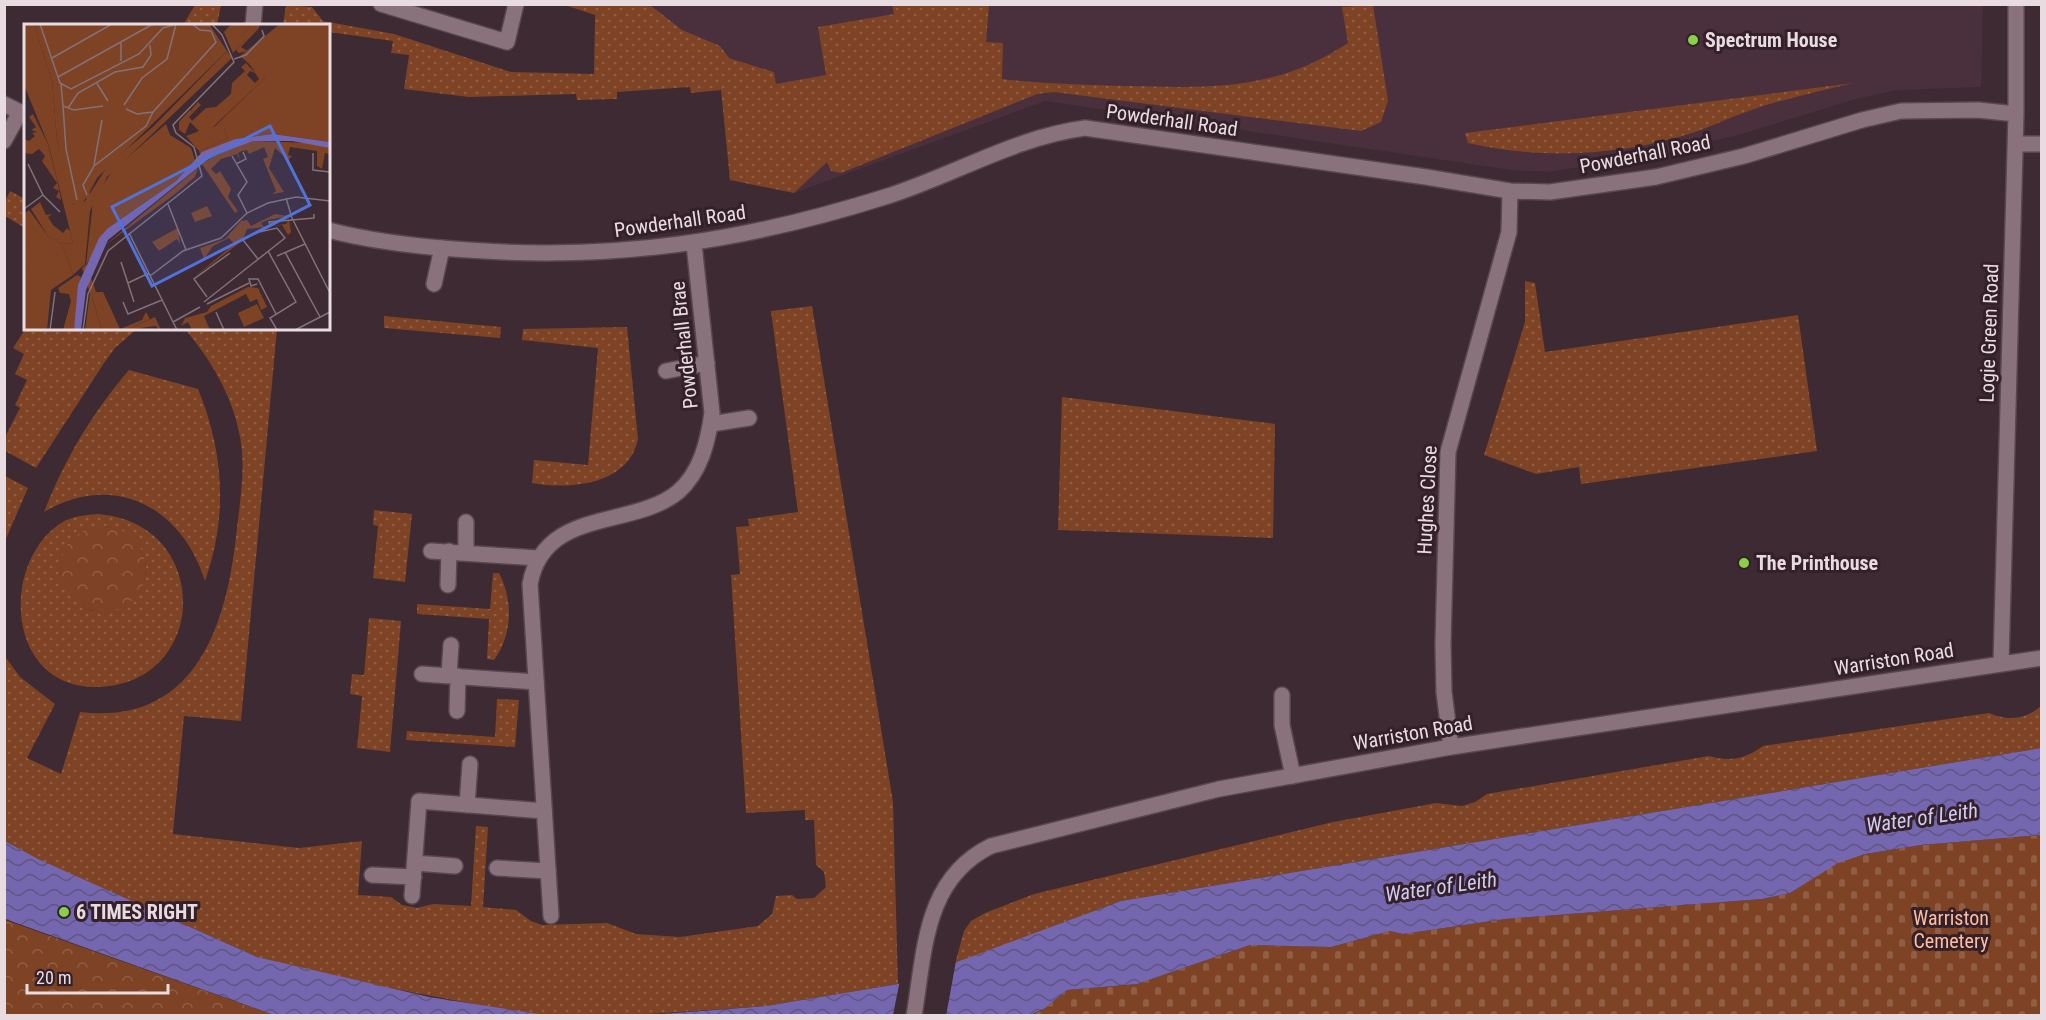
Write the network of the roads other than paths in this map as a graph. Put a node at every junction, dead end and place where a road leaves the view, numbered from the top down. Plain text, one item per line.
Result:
1 (255, 4) edge
2 (381, 4) edge
3 (516, 4) edge
4 (2016, 4) edge
5 (253, 24) edge
6 (4, 104) edge
7 (23, 114) edge
8 (2016, 114) junction
9 (4, 141) edge
10 (2016, 144) junction
11 (2042, 144) edge
12 (1510, 191) junction
13 (330, 230) edge
14 (694, 244) junction
15 (442, 248) junction
16 (434, 284) dead end
17 (707, 363) junction
18 (666, 371) dead end
19 (749, 418) dead end
20 (711, 424) junction
21 (466, 522) dead end
22 (431, 551) dead end
23 (449, 551) junction
24 (465, 552) junction
25 (537, 558) junction
26 (448, 585) dead end
27 (451, 645) dead end
28 (2042, 658) edge
29 (2001, 663) junction
30 (422, 674) dead end
31 (454, 676) junction
32 (536, 682) junction
33 (1282, 695) dead end
34 (457, 711) dead end
35 (1451, 747) junction
36 (470, 764) dead end
37 (1293, 776) junction
38 (467, 805) junction
39 (544, 811) junction
40 (455, 866) dead end
41 (496, 868) dead end
42 (414, 870) junction
43 (548, 871) junction
44 (372, 874) dead end
45 (412, 896) dead end
46 (551, 916) dead end
47 (914, 1016) edge

1 - 5 street
2 - 3 street
4 - 8 street, Logie Green Road
6 - 7 street
7 - 9 street
8 - 10 street, Logie Green Road
8 - 12 street, Powderhall Road
10 - 11 street
10 - 29 street, Logie Green Road
12 - 14 street, Powderhall Road
12 - 35 street, Hughes Close
13 - 15 street, Powderhall Road
14 - 15 street, Powderhall Road
14 - 17 street, Powderhall Brae
15 - 16 street
17 - 18 street
17 - 20 street, Powderhall Brae
19 - 20 street
20 - 25 street, Powderhall Brae
21 - 24 street
22 - 23 street
23 - 24 street
23 - 26 street
24 - 25 street
25 - 32 street
27 - 31 street
28 - 29 street, Warriston Road
29 - 35 street, Warriston Road
30 - 31 street
31 - 32 street
31 - 34 street
32 - 39 street
33 - 37 street
35 - 37 street, Warriston Road
36 - 38 street
37 - 47 street, Warriston Road
38 - 39 street
38 - 42 street
39 - 43 street
40 - 42 street
41 - 43 street
42 - 44 street
42 - 45 street
43 - 46 street

